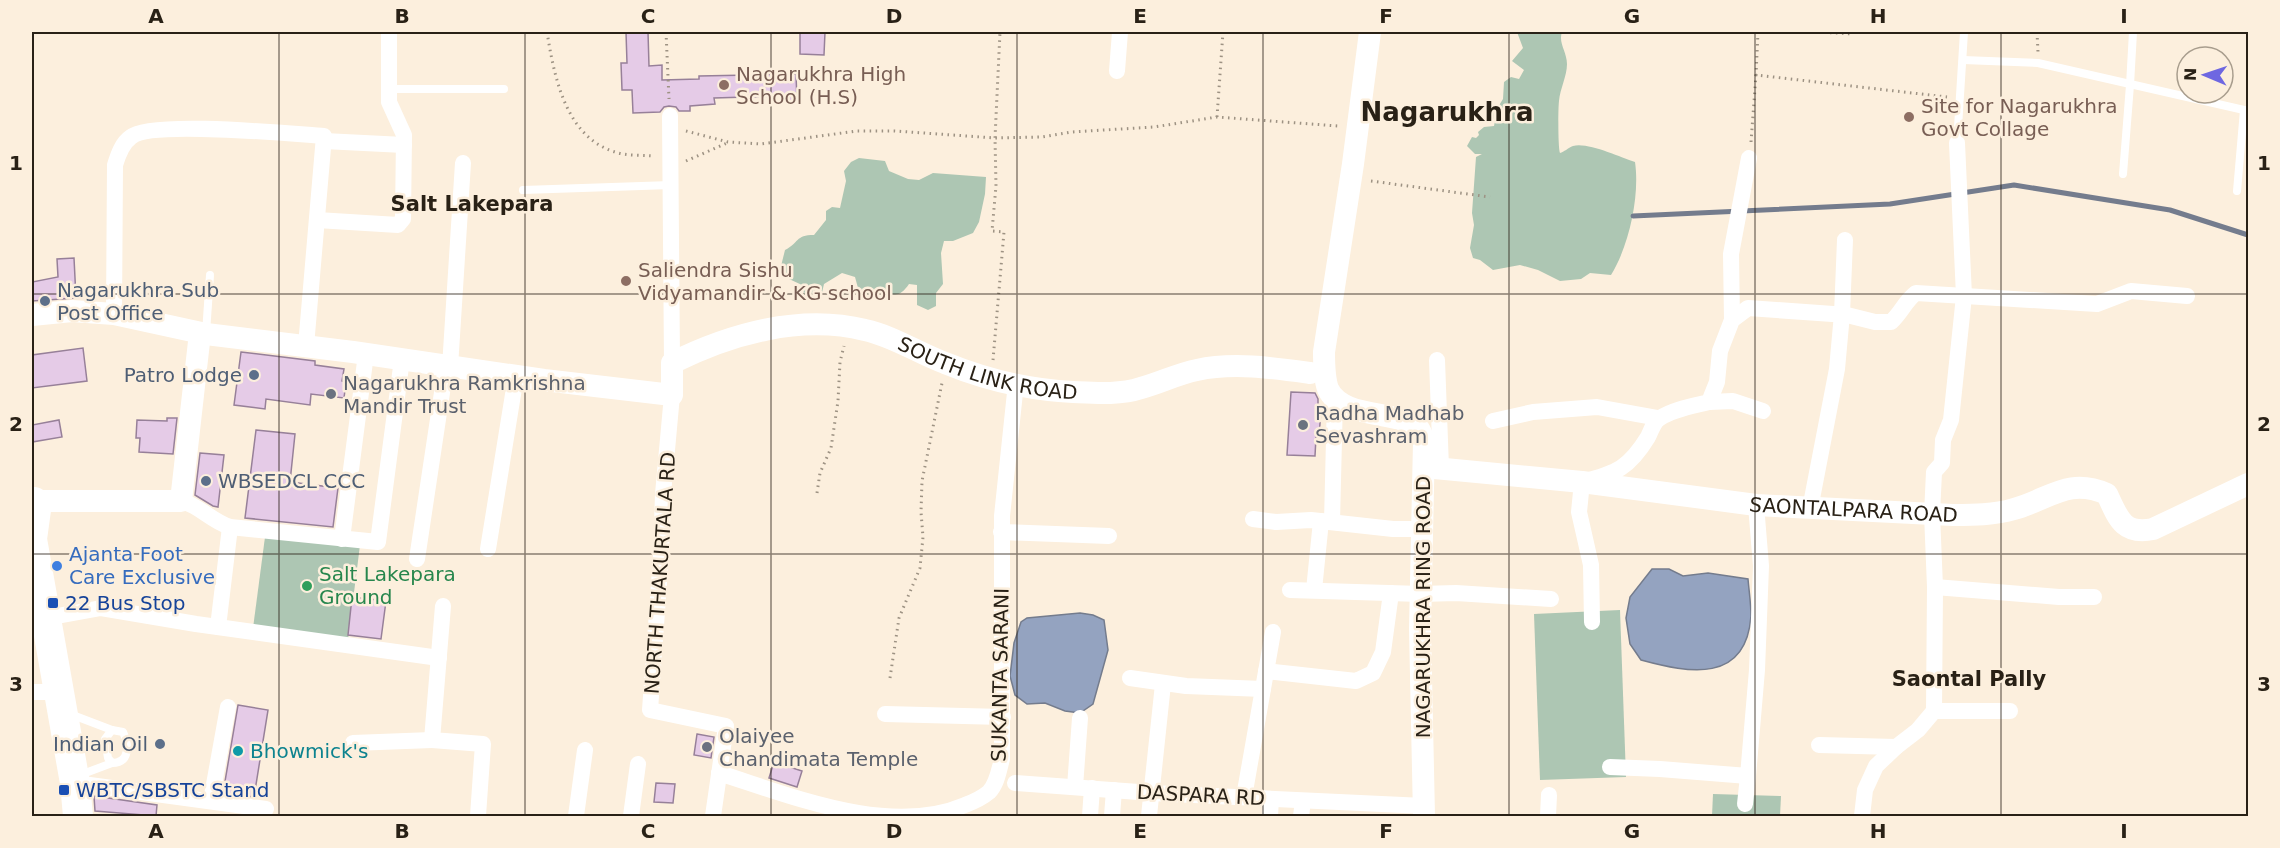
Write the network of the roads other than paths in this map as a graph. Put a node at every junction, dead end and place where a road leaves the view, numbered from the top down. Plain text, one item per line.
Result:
1 (389, 32) edge
2 (1120, 32) edge
3 (1370, 32) edge
4 (1965, 32) edge
5 (2133, 32) edge
6 (1963, 60) junction
7 (1117, 71) dead end
8 (2130, 85) junction
9 (389, 89) junction
10 (504, 89) dead end
11 (2246, 111) edge
12 (670, 121) road end
13 (324, 141) junction
14 (1957, 143) joint
15 (404, 145) junction
16 (1749, 158) road end
17 (463, 163) dead end
18 (2123, 174) dead end
19 (671, 181) junction
20 (523, 190) dead end
21 (2237, 191) dead end
22 (317, 220) junction
23 (1845, 240) dead end
24 (210, 275) dead end
25 (1964, 296) junction
26 (2187, 296) dead end
27 (114, 314) junction
28 (32, 315) edge
29 (1842, 315) junction
30 (1732, 320) junction
31 (203, 333) junction
32 (306, 346) junction
33 (1324, 352) junction
34 (366, 354) junction
35 (402, 359) junction
36 (1437, 360) dead end
37 (672, 363) junction
38 (448, 366) junction
39 (1310, 373) junction
40 (516, 376) junction
41 (1016, 383) junction
42 (1331, 393) junction
43 (672, 395) junction
44 (1709, 402) junction
45 (1763, 411) dead end
46 (1658, 418) junction
47 (1493, 421) dead end
48 (1432, 468) junction
49 (1582, 482) junction
50 (2248, 484) edge
51 (181, 501) junction
52 (1756, 505) junction
53 (34, 509) edge
54 (1810, 509) junction
55 (1932, 514) junction
56 (1253, 519) dead end
57 (1326, 521) junction
58 (230, 527) junction
59 (1422, 529) junction
60 (1001, 532) junction
61 (1109, 536) dead end
62 (342, 539) junction
63 (488, 549) dead end
64 (417, 559) dead end
65 (1935, 587) junction
66 (1290, 590) dead end
67 (1314, 590) junction
68 (1391, 593) junction
69 (1421, 594) junction
70 (2094, 597) dead end
71 (1551, 599) dead end
72 (443, 606) dead end
73 (46, 618) junction
74 (1592, 622) dead end
75 (218, 627) junction
76 (1273, 632) dead end
77 (439, 657) junction
78 (1266, 671) junction
79 (1130, 678) dead end
80 (1163, 684) junction
81 (1263, 689) junction
82 (51, 699) edge
83 (228, 707) dead end
84 (1934, 711) junction
85 (2010, 711) dead end
86 (885, 714) dead end
87 (1003, 717) junction
88 (1080, 718) dead end
89 (112, 730) junction
90 (432, 740) junction
91 (353, 743) dead end
92 (1819, 745) dead end
93 (1896, 747) junction
94 (585, 750) dead end
95 (1002, 759) junction
96 (112, 763) junction
97 (638, 764) dead end
98 (1610, 767) dead end
99 (719, 773) junction
100 (1748, 776) junction
101 (74, 780) junction
102 (1015, 783) junction
103 (1084, 788) junction
104 (1114, 790) junction
105 (989, 792) junction
106 (1152, 792) junction
107 (1549, 795) dead end
108 (1244, 797) junction
109 (1271, 799) junction
110 (211, 801) junction
111 (1745, 804) dead end
112 (1302, 808) edge
113 (266, 809) dead end
114 (230, 810) edge
115 (1424, 811) edge
116 (878, 815) edge
117 (78, 816) edge
118 (478, 816) edge
119 (576, 816) edge
120 (632, 816) edge
121 (713, 816) edge
122 (922, 816) edge
123 (1090, 816) edge
124 (1112, 816) edge
125 (1149, 816) edge
126 (1270, 816) edge
127 (1548, 816) edge
128 (1863, 816) edge

1 - 9 street
2 - 7 street
3 - 33 street
4 - 6 lane
5 - 8 lane
6 - 8 lane
6 - 14 lane
8 - 11 lane
8 - 18 lane
9 - 10 lane
9 - 15 street
11 - 21 lane
12 - 19 street
13 - 15 street
13 - 22 street
13 - 27 street
14 - 25 street
15 - 22 street
16 - 30 street
17 - 38 street
19 - 20 lane
19 - 37 street
22 - 32 street
23 - 29 street
24 - 31 lane
25 - 26 street
25 - 29 street
25 - 55 street
27 - 28 street
27 - 31 street
29 - 30 street
29 - 54 street
30 - 44 street
31 - 32 street
31 - 51 street
32 - 34 street
33 - 39 street
33 - 42 street
34 - 35 street
34 - 62 street
35 - 38 street
35 - 62 street
36 - 48 street
37 - 41 street, SOUTH LINK ROAD
37 - 43 street
38 - 40 street
38 - 64 street
39 - 41 street, SOUTH LINK ROAD
39 - 42 street, NAGARUKHRA RING ROAD
40 - 43 street
40 - 63 street
41 - 60 street, SUKANTA SARANI
42 - 48 street, NAGARUKHRA RING ROAD
42 - 57 street
43 - 99 street, NORTH THAKURTALA RD
44 - 45 street
44 - 46 street
46 - 47 street
46 - 49 street
48 - 49 street, SAONTALPARA ROAD
48 - 59 street, NAGARUKHRA RING ROAD
49 - 52 street, SAONTALPARA ROAD
49 - 74 street
50 - 55 street, SAONTALPARA ROAD
51 - 53 street
51 - 58 street
52 - 54 street, SAONTALPARA ROAD
52 - 100 street
53 - 73 highway
54 - 55 street, SAONTALPARA ROAD
55 - 65 street
56 - 57 street
57 - 59 street
57 - 67 street
58 - 62 street
58 - 75 street
59 - 69 street, NAGARUKHRA RING ROAD
60 - 61 street
60 - 87 street, SUKANTA SARANI
65 - 70 street
65 - 84 street
66 - 67 street
67 - 68 street
68 - 69 street
68 - 78 street
69 - 71 street
69 - 115 street, NAGARUKHRA RING ROAD
72 - 77 street
73 - 75 street
73 - 82 highway
75 - 77 street
76 - 78 street
77 - 90 street
78 - 81 street
79 - 80 street
80 - 81 street
80 - 106 street
81 - 108 street
82 - 89 lane
82 - 101 highway
83 - 110 street
84 - 85 street
84 - 93 street
86 - 87 street
87 - 95 street, SUKANTA SARANI
88 - 103 street
89 - 96 lane
89 - 96 lane
90 - 91 street
90 - 118 street
92 - 93 street
93 - 128 street
94 - 119 street
95 - 102 street
95 - 105 street, SUKANTA SARANI
96 - 101 lane
97 - 120 street
98 - 100 street
99 - 116 street
99 - 121 street
100 - 111 street
101 - 110 street
101 - 117 highway
102 - 103 street, DASPARA RD
102 - 105 street
103 - 104 street, DASPARA RD
103 - 123 street
104 - 106 street, DASPARA RD
104 - 124 street
105 - 122 street
106 - 108 street, DASPARA RD
106 - 125 street
107 - 127 street
108 - 109 street, DASPARA RD
109 - 112 street, DASPARA RD
109 - 126 street
110 - 114 street
112 - 115 street, DASPARA RD
113 - 114 street
116 - 122 street

